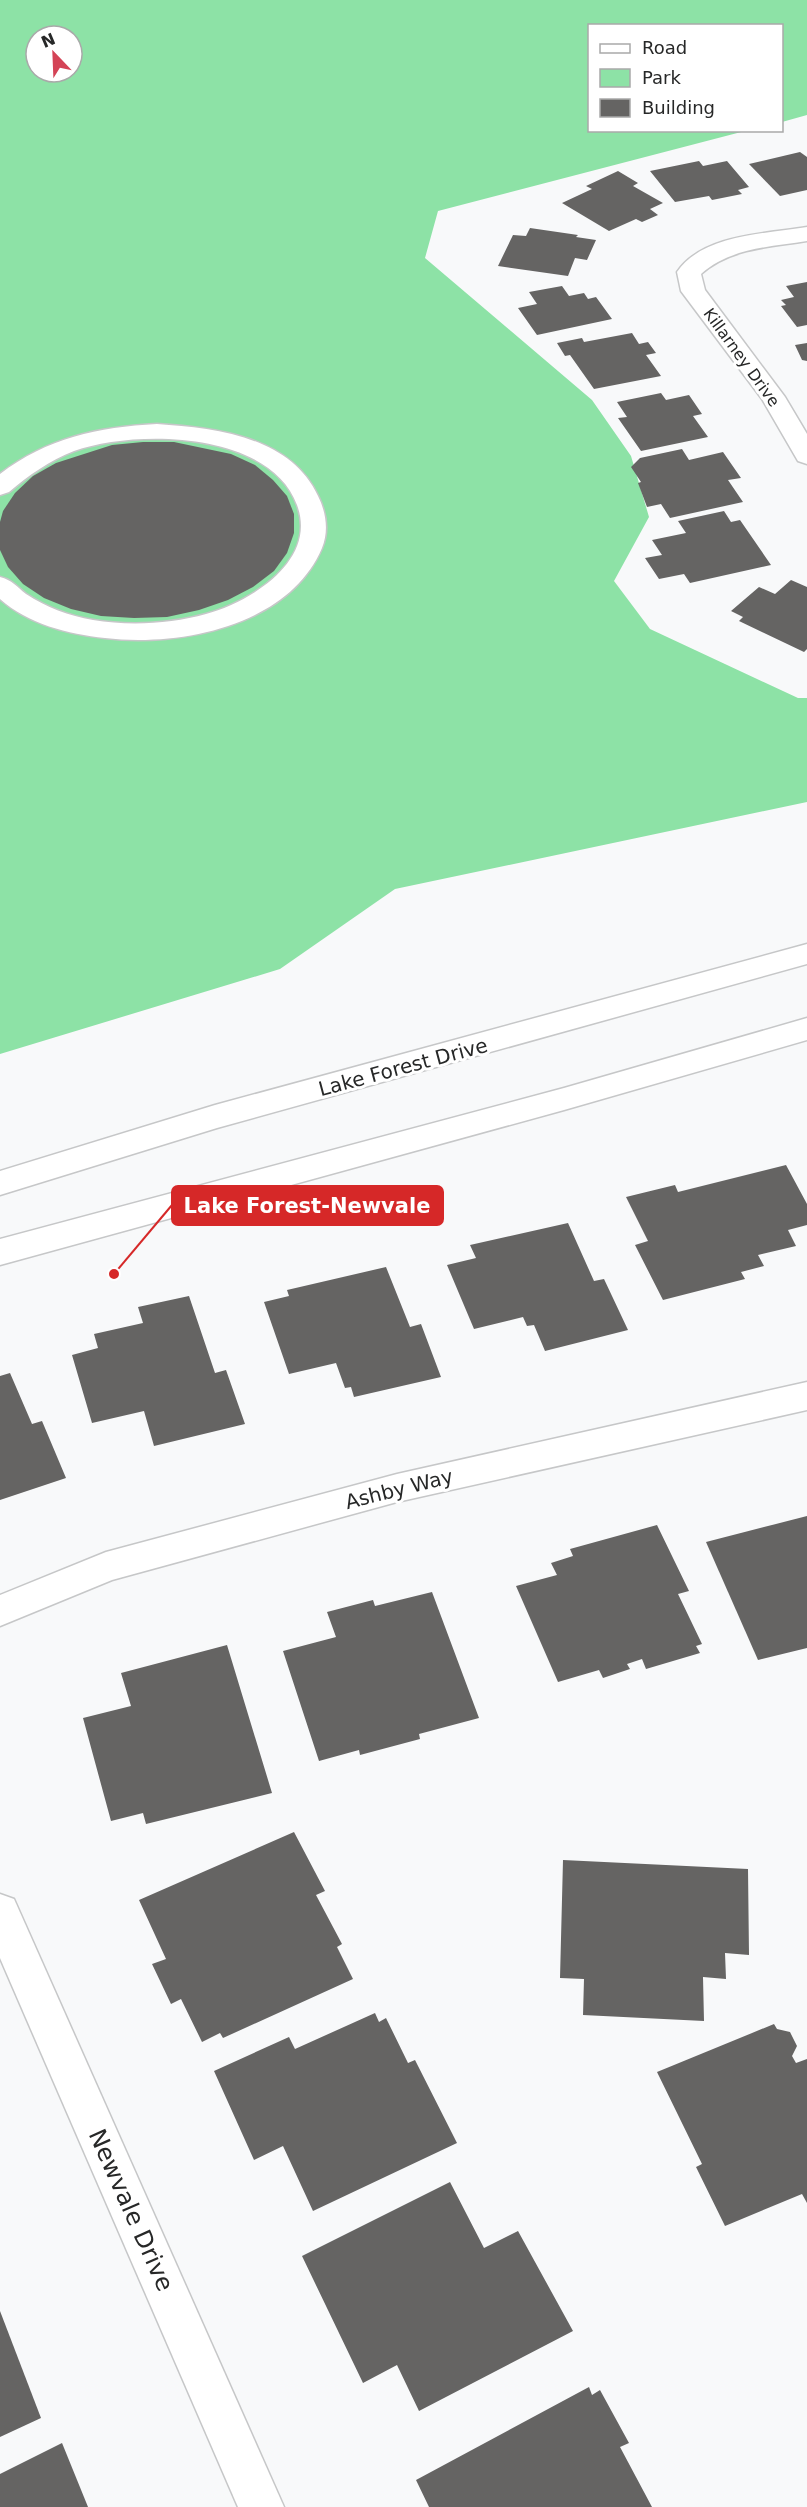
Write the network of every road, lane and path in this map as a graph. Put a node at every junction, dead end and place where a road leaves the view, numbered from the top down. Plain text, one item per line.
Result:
1 (807, 234) edge
2 (807, 456) edge
3 (0, 487) edge
4 (4, 594) edge
5 (807, 954) edge
6 (807, 1029) edge
7 (0, 1183) edge
8 (0, 1252) edge
9 (807, 1396) edge
10 (0, 1611) edge
11 (0, 1912) edge
12 (261, 2507) edge

1 - 2 street, Killarney Drive
3 - 4 street
5 - 7 street, Lake Forest Drive
6 - 8 street
9 - 10 street, Ashby Way
11 - 12 street, Newvale Drive

